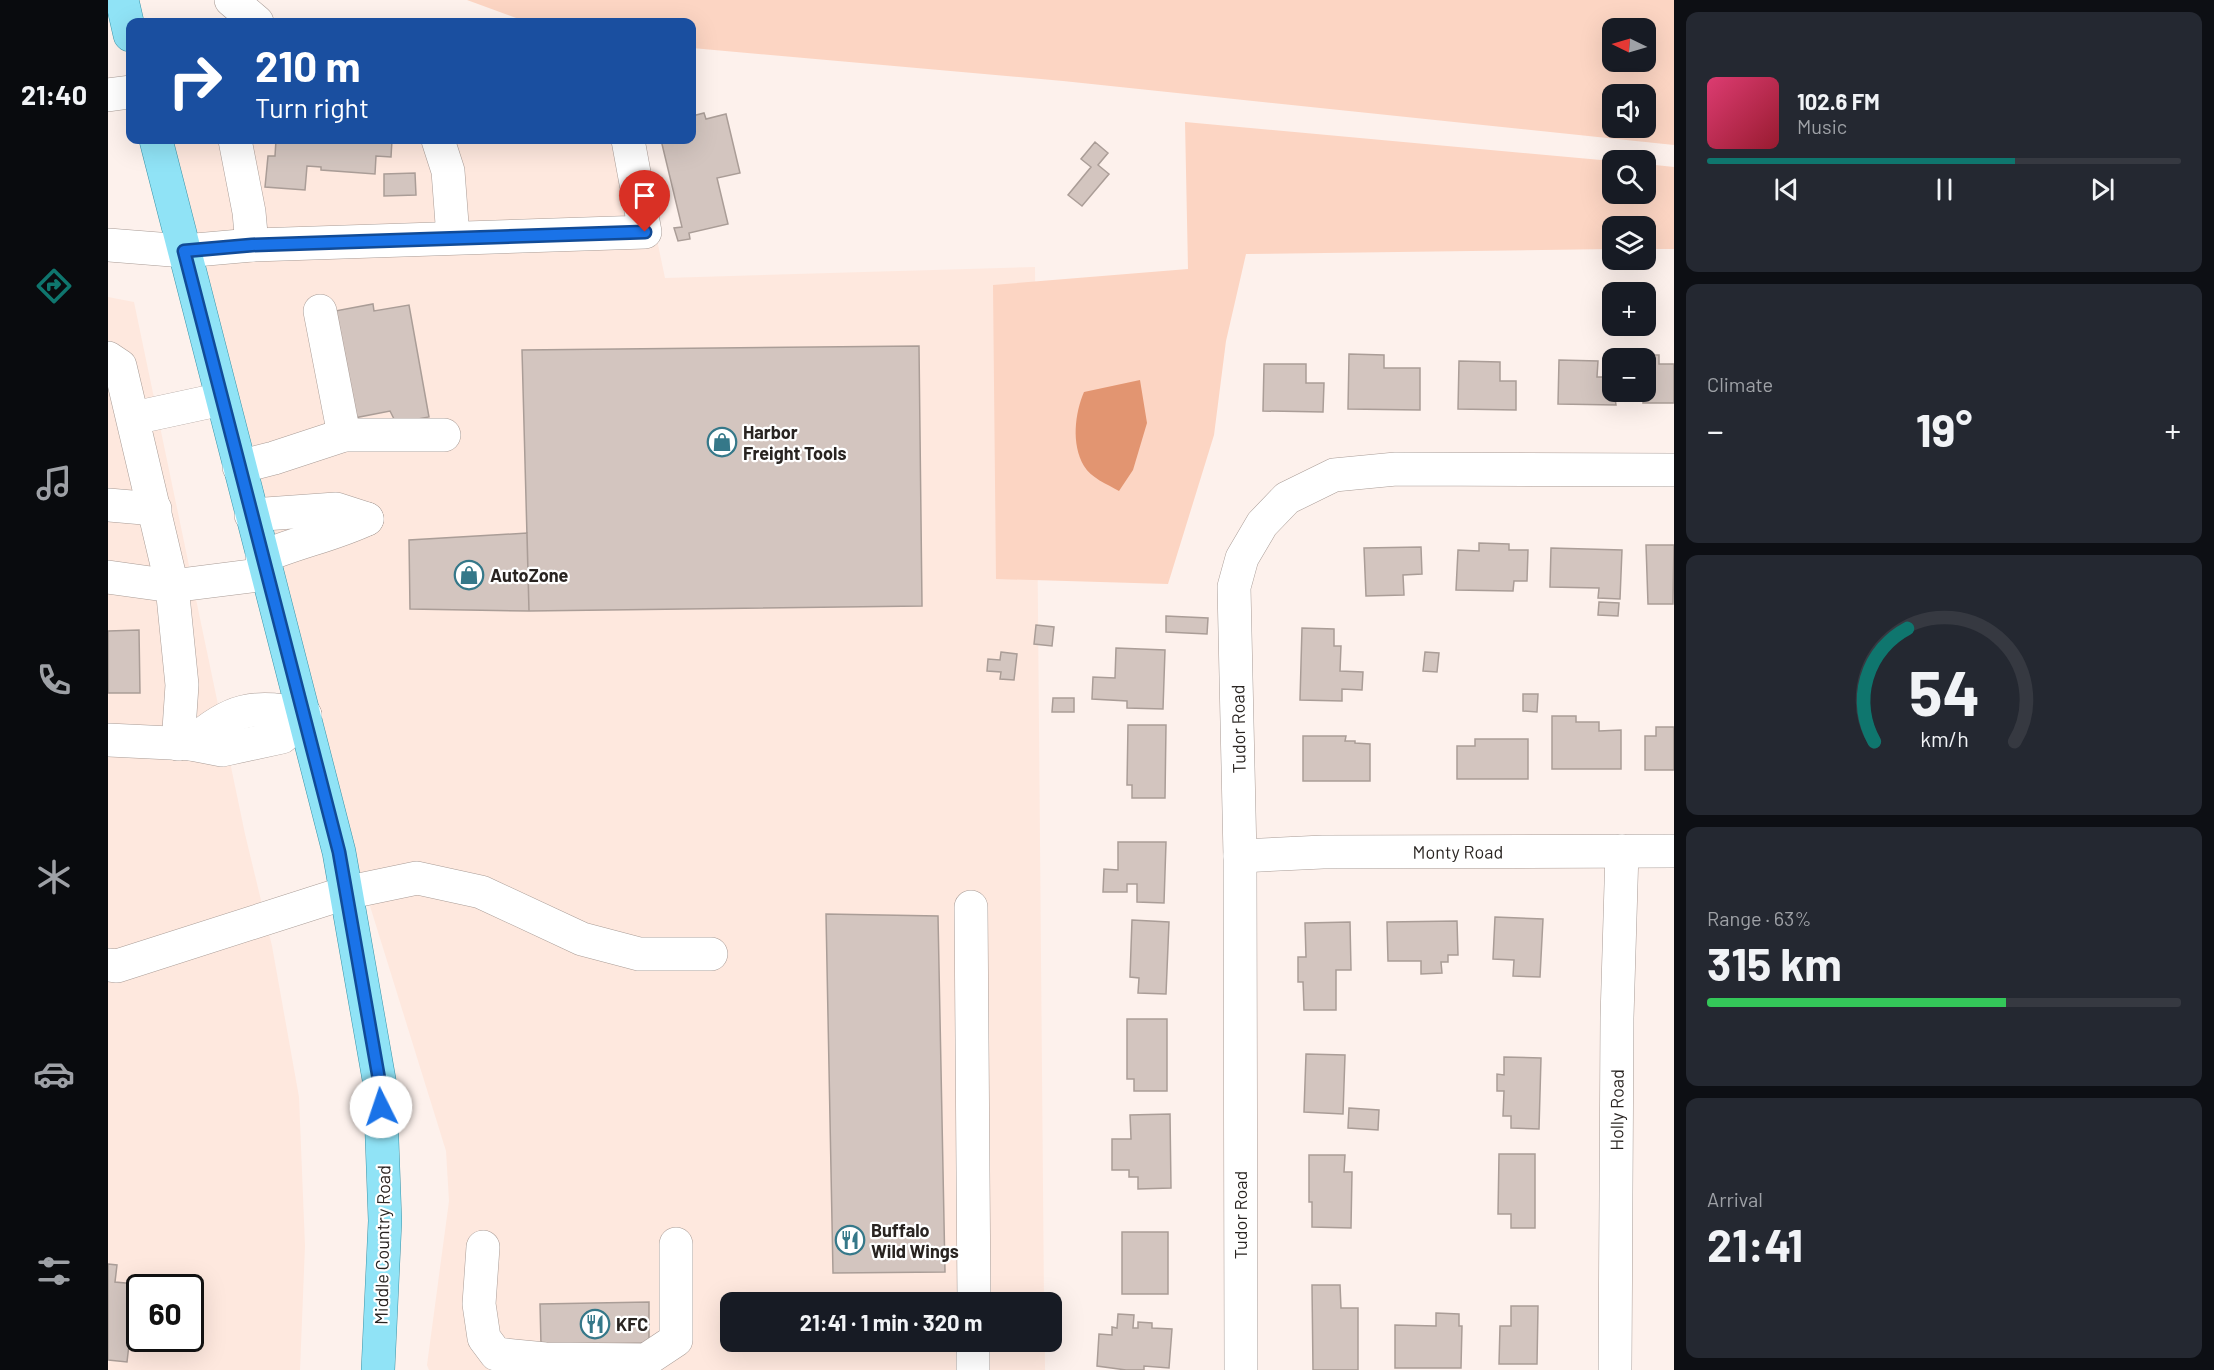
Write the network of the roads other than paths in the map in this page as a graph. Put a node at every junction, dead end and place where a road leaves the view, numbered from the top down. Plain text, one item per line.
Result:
1 (122, 0) edge
2 (231, 0) edge
3 (126, 18) edge
4 (252, 18) edge
5 (126, 93) edge
6 (108, 95) edge
7 (157, 144) edge
8 (236, 144) edge
9 (423, 144) edge
10 (439, 144) edge
11 (629, 144) edge
12 (452, 230) junction
13 (108, 245) edge
14 (252, 245) junction
15 (184, 251) junction
16 (320, 311) dead end
17 (108, 358) edge
18 (222, 399) junction
19 (126, 427) edge
20 (344, 435) junction
21 (444, 435) dead end
22 (239, 466) junction
23 (1674, 470) edge
24 (108, 506) edge
25 (155, 509) junction
26 (251, 515) junction
27 (265, 566) junction
28 (108, 577) edge
29 (172, 586) junction
30 (305, 715) junction
31 (108, 740) edge
32 (185, 744) junction
33 (1622, 851) junction
34 (1674, 851) edge
35 (1240, 856) junction
36 (345, 893) junction
37 (970, 907) dead end
38 (711, 954) dead end
39 (108, 965) edge
40 (676, 1244) dead end
41 (483, 1247) dead end
42 (974, 1292) edge
43 (974, 1352) edge
44 (378, 1370) edge
45 (973, 1370) edge
46 (1241, 1370) edge
47 (1615, 1370) edge

1 - 3 main road
2 - 4 street
5 - 6 street
7 - 15 main road, Middle Country Road
8 - 14 street
9 - 12 street
10 - 12 street
11 - 12 street
12 - 14 street
13 - 15 street
14 - 15 street
15 - 18 main road, Middle Country Road
16 - 20 street
17 - 19 street
18 - 19 street
18 - 22 main road, Middle Country Road
19 - 25 street
20 - 21 street
20 - 22 street
22 - 26 main road, Middle Country Road
23 - 35 street, Tudor Road
24 - 25 street
25 - 29 street
26 - 27 main road, Middle Country Road
26 - 27 street
27 - 29 street
27 - 30 main road, Middle Country Road
28 - 29 street
29 - 32 street
30 - 32 street
30 - 36 main road, Middle Country Road
31 - 32 street
33 - 34 street, Monty Road
33 - 35 street, Monty Road
33 - 47 street, Holly Road
35 - 46 street, Tudor Road
36 - 38 street
36 - 39 street
36 - 44 main road, Middle Country Road
37 - 42 street
40 - 41 street
43 - 45 street

